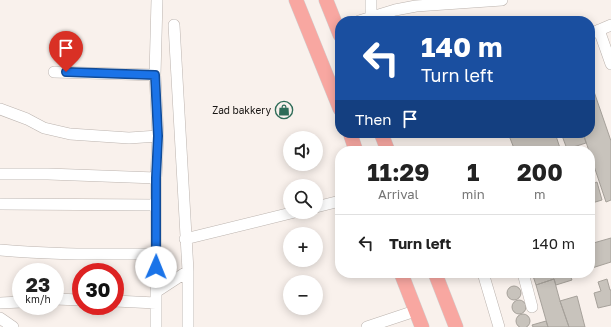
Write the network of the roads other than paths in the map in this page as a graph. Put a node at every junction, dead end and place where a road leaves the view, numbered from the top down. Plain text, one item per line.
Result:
1 (157, 0) edge
2 (296, 0) edge
3 (326, 0) edge
4 (371, 0) edge
5 (502, 0) edge
6 (437, 2) edge
7 (371, 16) edge
8 (377, 16) edge
9 (335, 20) edge
10 (174, 25) dead end
11 (611, 25) edge
12 (595, 32) edge
13 (595, 34) edge
14 (611, 64) edge
15 (54, 72) dead end
16 (155, 75) junction
17 (335, 97) edge
18 (0, 109) edge
19 (158, 136) junction
20 (0, 174) edge
21 (156, 178) junction
22 (335, 202) edge
23 (0, 204) edge
24 (156, 205) junction
25 (323, 205) edge
26 (283, 215) edge
27 (186, 239) junction
28 (0, 250) edge
29 (156, 254) junction
30 (188, 271) junction
31 (403, 278) edge
32 (437, 278) edge
33 (484, 278) edge
34 (524, 278) edge
35 (156, 298) junction
36 (124, 300) edge
37 (12, 302) edge
38 (0, 303) edge
39 (532, 307) dead end
40 (415, 311) junction
41 (0, 318) edge
42 (13, 327) edge
43 (156, 327) edge
44 (188, 327) edge
45 (367, 327) edge
46 (422, 327) edge
47 (456, 327) edge
48 (499, 327) edge

1 - 16 street
2 - 17 main road
3 - 9 main road
4 - 7 street
5 - 6 street
6 - 8 street
10 - 27 street
11 - 12 street
13 - 14 street
15 - 16 street
16 - 19 street
18 - 19 street
19 - 21 street
20 - 21 street
21 - 24 street
22 - 25 street
23 - 24 street
24 - 29 street
26 - 27 street
27 - 30 street
28 - 29 street
29 - 35 street
30 - 35 street
30 - 44 street
31 - 40 main road
32 - 47 main road
33 - 48 street
34 - 39 street
35 - 36 street
35 - 43 street
37 - 38 street
40 - 45 street
40 - 46 main road
41 - 42 street

